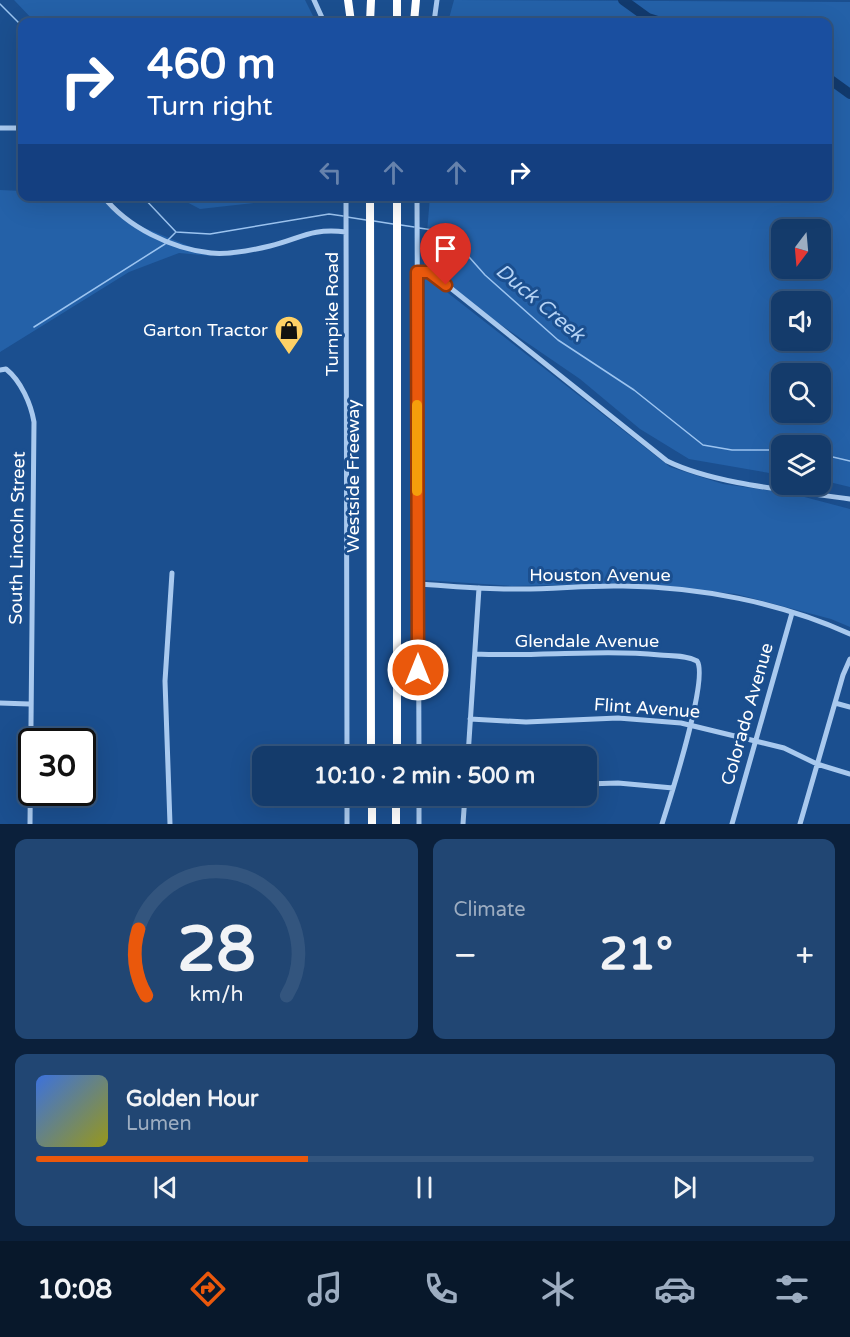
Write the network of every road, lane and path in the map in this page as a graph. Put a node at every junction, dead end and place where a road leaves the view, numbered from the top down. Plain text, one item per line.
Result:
1 (314, 0) edge
2 (348, 0) edge
3 (370, 0) edge
4 (397, 0) edge
5 (416, 0) edge
6 (437, 0) edge
7 (322, 18) edge
8 (350, 18) edge
9 (370, 18) edge
10 (397, 18) edge
11 (414, 18) edge
12 (435, 18) edge
13 (0, 128) edge
14 (18, 128) edge
15 (108, 201) edge
16 (346, 201) edge
17 (370, 201) edge
18 (397, 201) edge
19 (417, 201) edge
20 (346, 229) junction
21 (417, 272) junction
22 (3, 369) edge
23 (850, 499) edge
24 (172, 573) dead end
25 (417, 584) junction
26 (479, 588) junction
27 (792, 613) junction
28 (850, 634) edge
29 (475, 654) junction
30 (850, 659) edge
31 (835, 702) junction
32 (0, 703) edge
33 (29, 704) junction
34 (850, 707) edge
35 (470, 719) junction
36 (690, 724) junction
37 (756, 740) junction
38 (347, 746) edge
39 (371, 746) edge
40 (396, 746) edge
41 (418, 746) edge
42 (469, 746) edge
43 (817, 764) junction
44 (850, 774) edge
45 (597, 784) edge
46 (672, 788) junction
47 (347, 806) edge
48 (372, 806) edge
49 (396, 806) edge
50 (419, 806) edge
51 (464, 806) edge
52 (30, 824) edge
53 (170, 824) edge
54 (347, 824) edge
55 (372, 824) edge
56 (396, 824) edge
57 (419, 824) edge
58 (463, 824) edge
59 (662, 824) edge
60 (732, 824) edge
61 (800, 824) edge

1 - 7 street
2 - 8 highway
3 - 9 highway
4 - 10 highway
5 - 11 highway
6 - 12 street
13 - 14 street
15 - 20 street
16 - 20 street, Turnpike Road
17 - 39 highway, Westside Freeway
18 - 40 highway
19 - 21 street
20 - 38 street, Turnpike Road
21 - 23 street
21 - 25 street
22 - 33 street, South Lincoln Street
24 - 53 street
25 - 26 street, Houston Avenue
25 - 41 street
26 - 27 street, Houston Avenue
26 - 29 street
27 - 28 street, Houston Avenue
27 - 37 street, Colorado Avenue
29 - 35 street
29 - 36 street, Glendale Avenue
30 - 31 street
31 - 34 street
31 - 43 street
32 - 33 street
33 - 52 street, South Lincoln Street
35 - 36 street, Flint Avenue
35 - 42 street
36 - 37 street, Flint Avenue
36 - 46 street
37 - 43 street, Flint Avenue
37 - 60 street, Colorado Avenue
43 - 44 street, Flint Avenue
43 - 61 street
45 - 46 street
46 - 59 street
47 - 54 street
48 - 55 highway
49 - 56 highway
50 - 57 street
51 - 58 street

